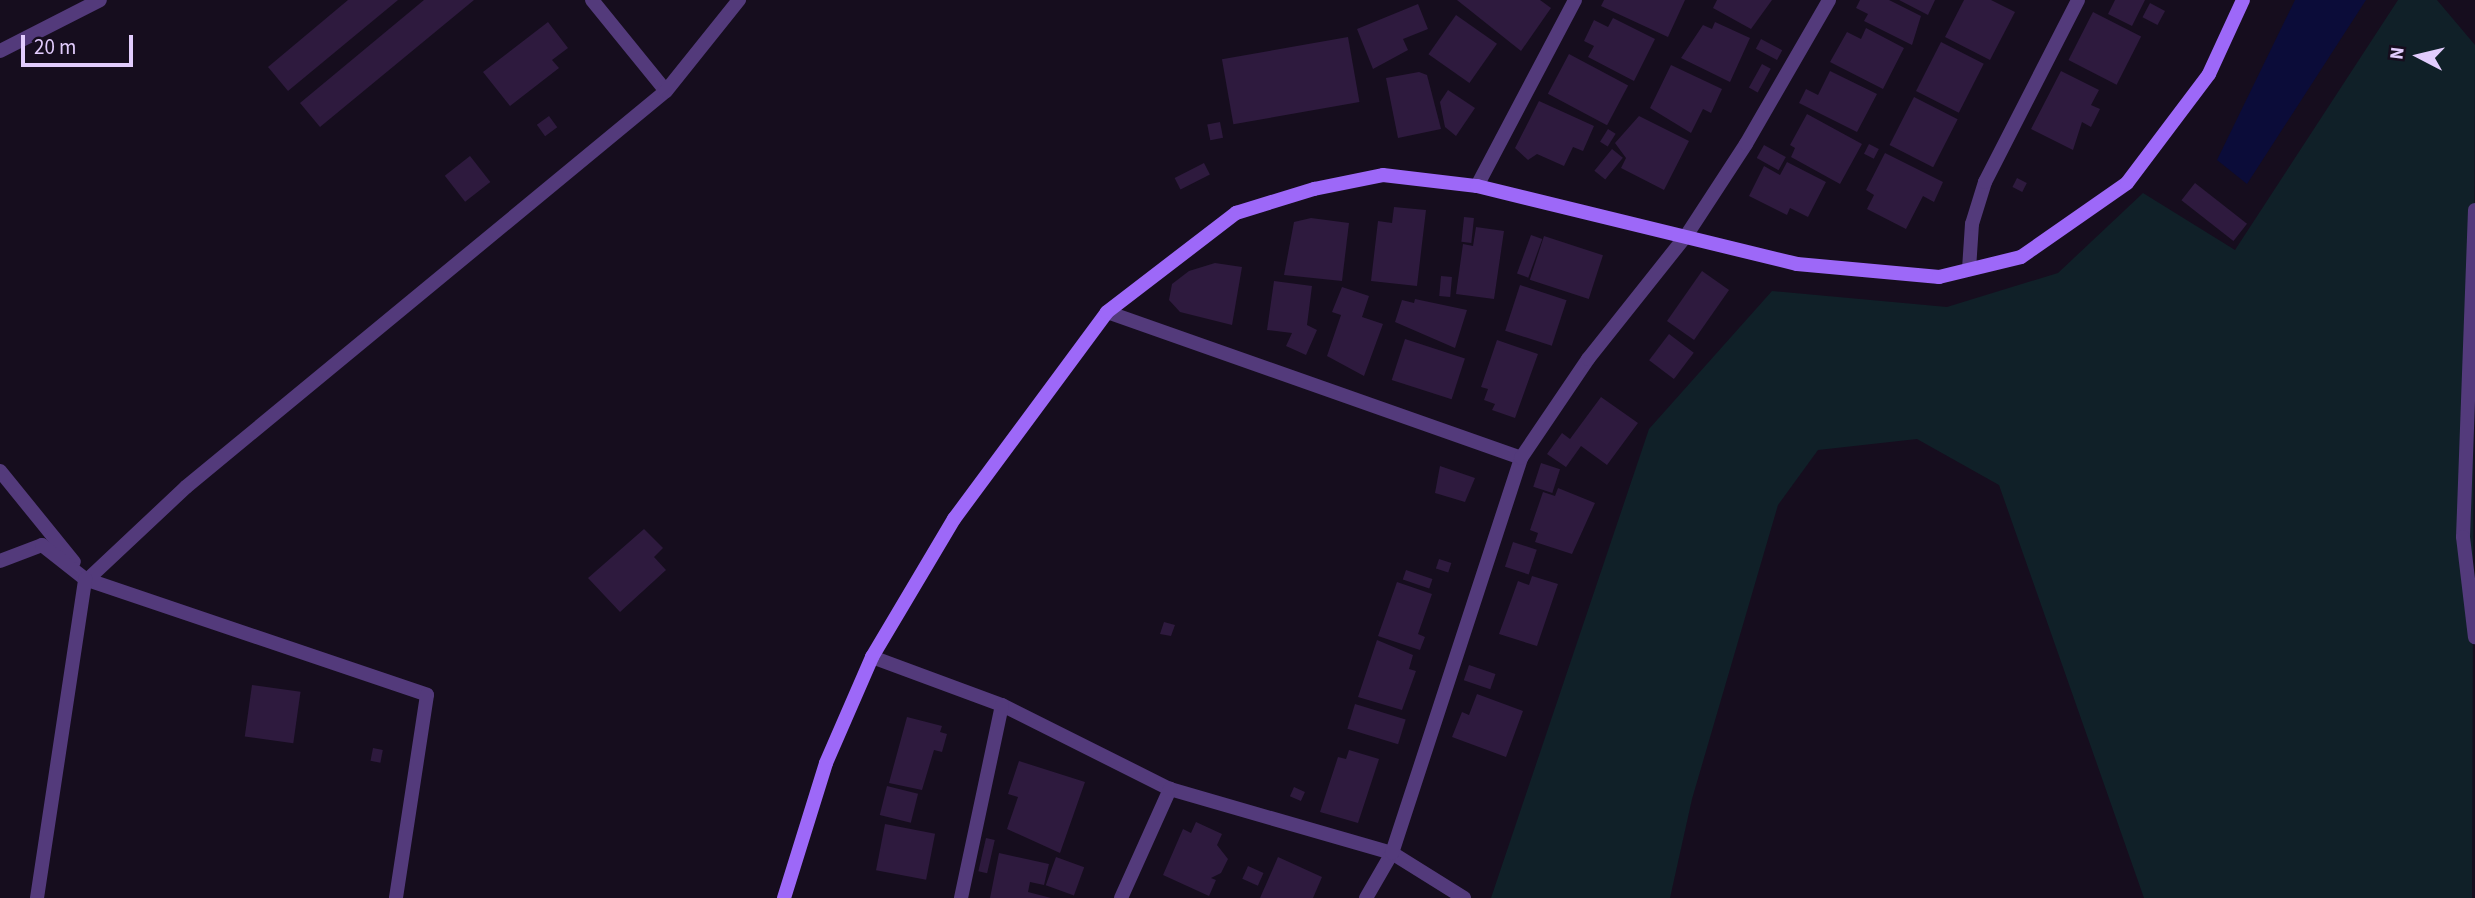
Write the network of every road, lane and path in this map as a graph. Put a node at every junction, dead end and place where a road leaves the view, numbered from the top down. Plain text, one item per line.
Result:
1 (100, 0) edge
2 (592, 0) edge
3 (739, 0) edge
4 (1575, 0) edge
5 (1829, 0) edge
6 (2078, 0) edge
7 (2243, 0) edge
8 (0, 51) edge
9 (666, 91) junction
10 (1477, 186) junction
11 (2475, 210) edge
12 (1686, 236) junction
13 (1969, 270) junction
14 (1107, 312) junction
15 (1521, 458) junction
16 (0, 471) edge
17 (0, 561) edge
18 (86, 580) junction
19 (2475, 637) edge
20 (873, 657) junction
21 (1002, 705) junction
22 (1170, 789) junction
23 (1392, 853) junction
24 (37, 898) edge
25 (396, 898) edge
26 (784, 898) edge
27 (961, 898) edge
28 (1121, 898) edge
29 (1366, 898) edge
30 (1464, 898) edge

1 - 8 street
2 - 9 street
3 - 9 street
4 - 10 street
5 - 12 street
6 - 13 street
7 - 13 street
9 - 18 street
10 - 12 street
10 - 14 street
11 - 19 street
12 - 13 street
12 - 15 street
14 - 15 street
14 - 20 street
15 - 23 street
16 - 18 street
17 - 18 street
18 - 24 street
18 - 25 street
20 - 21 street
20 - 26 street
21 - 22 street
21 - 27 street
22 - 23 street
22 - 28 street
23 - 29 street
23 - 30 street

